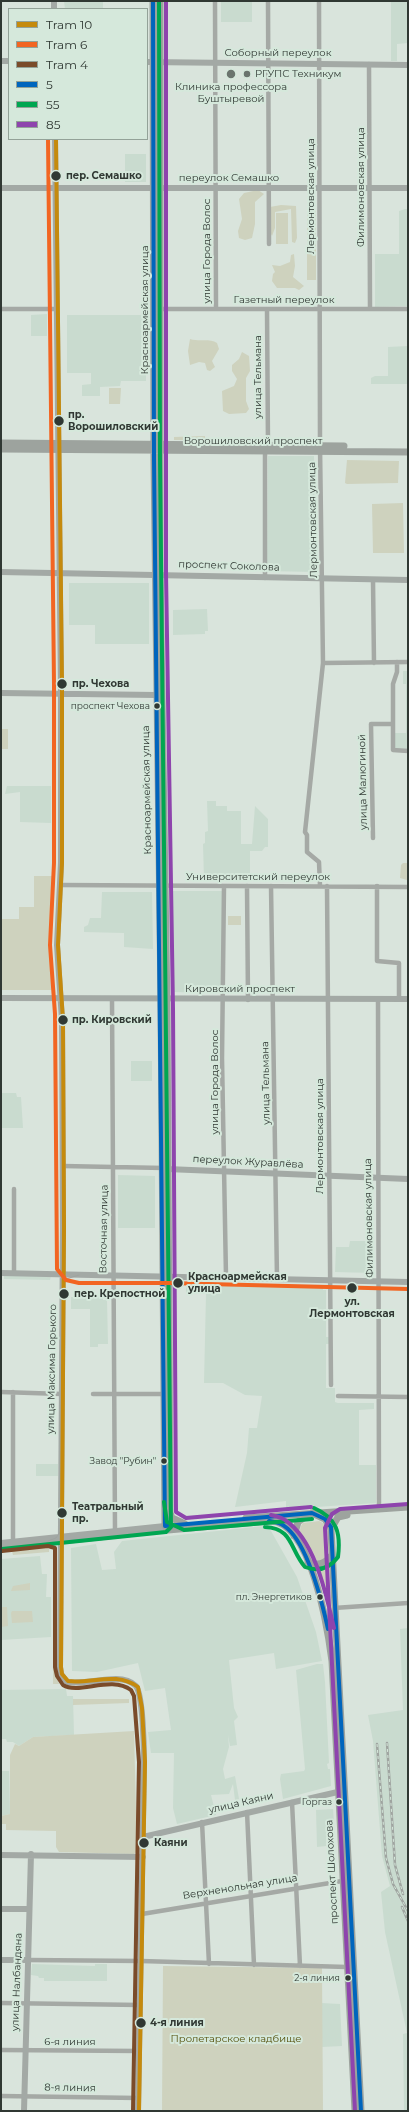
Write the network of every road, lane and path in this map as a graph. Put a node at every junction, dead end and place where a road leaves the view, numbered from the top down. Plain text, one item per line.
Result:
1 (153, 1) edge
2 (160, 1) edge
3 (215, 1) edge
4 (268, 1) edge
5 (319, 1) edge
6 (154, 62) edge
7 (216, 63) junction
8 (268, 63) junction
9 (319, 64) junction
10 (370, 64) junction
11 (408, 65) edge
12 (55, 140) edge
13 (1, 188) edge
14 (55, 188) junction
15 (157, 188) junction
16 (216, 188) junction
17 (268, 188) junction
18 (320, 188) junction
19 (370, 188) junction
20 (408, 188) edge
21 (269, 244) dead end
22 (1, 309) edge
23 (56, 309) junction
24 (161, 309) junction
25 (216, 309) junction
26 (267, 309) junction
27 (320, 309) junction
28 (370, 309) junction
29 (408, 309) edge
30 (1, 443) edge
31 (57, 447) junction
32 (157, 448) junction
33 (266, 448) junction
34 (408, 448) edge
35 (1, 449) edge
36 (320, 449) junction
37 (408, 452) edge
38 (1, 572) edge
39 (59, 573) junction
40 (158, 574) junction
41 (265, 578) junction
42 (323, 579) junction
43 (372, 580) junction
44 (408, 580) edge
45 (374, 662) junction
46 (397, 662) junction
47 (408, 662) edge
48 (323, 663) junction
49 (1, 694) edge
50 (61, 695) junction
51 (156, 695) junction
52 (393, 724) junction
53 (408, 752) edge
54 (373, 838) dead end
55 (60, 885) junction
56 (162, 885) junction
57 (224, 886) junction
58 (247, 886) junction
59 (271, 886) junction
60 (320, 886) junction
61 (327, 886) junction
62 (377, 886) junction
63 (408, 887) edge
64 (1, 998) edge
65 (60, 999) junction
66 (112, 999) junction
67 (164, 999) junction
68 (274, 999) junction
69 (328, 999) junction
70 (378, 999) junction
71 (399, 999) junction
72 (408, 999) edge
73 (224, 1000) junction
74 (248, 1000) junction
75 (63, 1166) junction
76 (114, 1167) junction
77 (165, 1168) junction
78 (225, 1171) junction
79 (276, 1173) junction
80 (329, 1176) junction
81 (378, 1178) junction
82 (408, 1179) edge
83 (14, 1189) dead end
84 (1, 1273) edge
85 (14, 1273) junction
86 (63, 1275) junction
87 (112, 1275) junction
88 (165, 1276) junction
89 (226, 1277) junction
90 (277, 1279) junction
91 (329, 1279) junction
92 (379, 1281) junction
93 (408, 1282) edge
94 (331, 1385) dead end
95 (1, 1392) edge
96 (14, 1392) junction
97 (62, 1394) junction
98 (93, 1394) dead end
99 (114, 1394) junction
100 (164, 1394) junction
101 (338, 1396) dead end
102 (379, 1397) junction
103 (408, 1397) edge
104 (408, 1507) edge
105 (379, 1510) junction
106 (408, 1510) edge
107 (312, 1513) junction
108 (185, 1524) junction
109 (166, 1528) junction
110 (331, 1529) junction
111 (115, 1530) junction
112 (294, 1536) junction
113 (61, 1539) junction
114 (13, 1542) junction
115 (1, 1543) edge
116 (1, 1548) edge
117 (332, 1555) junction
118 (308, 1562) junction
119 (408, 1603) edge
120 (334, 1608) junction
121 (341, 1791) junction
122 (292, 1802) junction
123 (247, 1812) junction
124 (202, 1822) junction
125 (143, 1837) junction
126 (1, 1854) edge
127 (31, 1854) junction
128 (143, 1857) junction
129 (342, 1881) junction
130 (296, 1888) junction
131 (251, 1896) junction
132 (207, 1903) junction
133 (1, 1909) edge
134 (29, 1910) junction
135 (142, 1914) junction
136 (1, 1960) edge
137 (28, 1960) junction
138 (141, 1961) junction
139 (209, 1964) junction
140 (254, 1965) junction
141 (300, 1966) junction
142 (347, 1967) junction
143 (1, 2003) edge
144 (26, 2003) junction
145 (140, 2005) junction
146 (1, 2050) edge
147 (25, 2050) junction
148 (139, 2051) junction
149 (1, 2096) edge
150 (24, 2097) junction
151 (138, 2098) junction
152 (24, 2111) edge
153 (138, 2111) edge
154 (355, 2111) edge
155 (361, 2111) edge

1 - 6 main road, Красноармейская улица
2 - 6 main road, Красноармейская улица
3 - 7 street, улица Города Волос
4 - 8 street
5 - 9 street, Лермонтовская улица
6 - 7 street, Соборный переулок
6 - 15 main road, Красноармейская улица
7 - 8 street, Соборный переулок
7 - 16 street, улица Города Волос
8 - 9 street, Соборный переулок
8 - 17 street
9 - 10 street, Соборный переулок
9 - 18 street, Лермонтовская улица
10 - 11 street, Соборный переулок
10 - 19 street, Филимоновская улица
12 - 14 street, улица Максима Горького
13 - 14 street, переулок Семашко
14 - 15 street, переулок Семашко
14 - 23 street, улица Максима Горького
15 - 16 street, переулок Семашко
15 - 24 main road, Красноармейская улица
15 - 32 main road, Красноармейская улица
16 - 17 street, переулок Семашко
16 - 25 street, улица Города Волос
17 - 18 street, переулок Семашко
17 - 21 street
18 - 19 street, переулок Семашко
18 - 27 street, Лермонтовская улица
19 - 20 street, переулок Семашко
19 - 28 street, Филимоновская улица
22 - 23 street
23 - 31 street, улица Максима Горького
24 - 25 street, Газетный переулок
24 - 32 main road, Красноармейская улица
25 - 26 street, Газетный переулок
26 - 27 street, Газетный переулок
26 - 33 street, улица Тельмана
27 - 28 street, Газетный переулок
27 - 36 street, Лермонтовская улица
28 - 29 street, Газетный переулок
30 - 31 main road, Ворошиловский проспект
31 - 32 main road, Ворошиловский проспект
31 - 35 main road, Ворошиловский проспект
31 - 39 street, улица Максима Горького
32 - 33 main road, Ворошиловский проспект
32 - 40 main road, Красноармейская улица
33 - 36 main road, Ворошиловский проспект
33 - 41 street, улица Тельмана
34 - 36 main road, Ворошиловский проспект
36 - 37 main road, Ворошиловский проспект
36 - 42 street, Лермонтовская улица
38 - 39 street, проспект Соколова
39 - 40 street, проспект Соколова
39 - 50 street, улица Максима Горького
40 - 41 street, проспект Соколова
40 - 51 main road, Красноармейская улица
40 - 56 main road, Красноармейская улица
41 - 42 street, проспект Соколова
42 - 43 street, проспект Соколова
42 - 48 street, Лермонтовская улица
43 - 44 street, проспект Соколова
43 - 45 street
45 - 46 street
45 - 48 street
46 - 47 street
46 - 52 street
48 - 60 street, Лермонтовская улица
49 - 50 street
50 - 51 street
50 - 55 street, улица Максима Горького
51 - 56 main road, Красноармейская улица
52 - 53 street
52 - 54 street, улица Малюгиной
55 - 56 street, Университетский переулок
55 - 65 street, улица Максима Горького
56 - 57 street, Университетский переулок
56 - 67 main road, Красноармейская улица
57 - 58 street, Университетский переулок
57 - 73 street, улица Города Волос
58 - 59 street, Университетский переулок
58 - 74 street
59 - 60 street, Университетский переулок
59 - 68 street, улица Тельмана
60 - 61 street, Университетский переулок
61 - 62 street, Университетский переулок
61 - 69 street, Лермонтовская улица
62 - 63 street, Университетский переулок
62 - 71 street
64 - 65 street, Кировский проспект
65 - 66 street, Кировский проспект
65 - 75 street, улица Максима Горького
66 - 67 street, Кировский проспект
66 - 76 street, Восточная улица
67 - 73 street, Кировский проспект
67 - 77 main road, Красноармейская улица
68 - 69 street, Кировский проспект
68 - 74 street, Кировский проспект
68 - 79 street, улица Тельмана
69 - 70 street, Кировский проспект
69 - 80 street, Лермонтовская улица
70 - 71 street, Кировский проспект
70 - 81 street, Филимоновская улица
71 - 72 street, Кировский проспект
73 - 74 street, Кировский проспект
73 - 78 street, улица Города Волос
75 - 76 street, переулок Журавлёва
75 - 86 street, улица Максима Горького
76 - 77 street, переулок Журавлёва
76 - 87 street, Восточная улица
77 - 78 street, переулок Журавлёва
77 - 88 main road, Красноармейская улица
78 - 79 street, переулок Журавлёва
78 - 89 street, улица Города Волос
79 - 80 street, переулок Журавлёва
79 - 90 street, улица Тельмана
80 - 81 street, переулок Журавлёва
80 - 91 street, Лермонтовская улица
81 - 82 street, переулок Журавлёва
81 - 92 street, Филимоновская улица
83 - 85 street
84 - 85 street
85 - 86 street
86 - 87 street
86 - 97 street, улица Максима Горького
87 - 88 street
87 - 99 street, Восточная улица
88 - 89 street
88 - 100 main road, Красноармейская улица
88 - 108 main road, Красноармейская улица
89 - 90 street
90 - 91 street
91 - 92 street
91 - 94 street, Лермонтовская улица
92 - 93 street
92 - 102 street, Филимоновская улица
95 - 96 street
96 - 97 street
96 - 114 street
97 - 113 street, улица Максима Горького
98 - 99 street
99 - 100 street
99 - 111 street, Восточная улица
100 - 109 main road, Красноармейская улица
101 - 102 street
102 - 103 street
102 - 105 street, Филимоновская улица
104 - 105 main road
105 - 107 main road
106 - 110 main road
107 - 108 main road
107 - 110 main road
107 - 112 main road
108 - 109 main road
109 - 111 street
109 - 112 main road
109 - 113 street
110 - 117 main road
111 - 113 street
112 - 118 main road
113 - 114 street
113 - 116 street
113 - 125 street, улица Максима Горького
114 - 115 street
117 - 118 main road
117 - 120 main road, проспект Шолохова
118 - 121 main road, проспект Шолохова
119 - 120 street
120 - 121 main road, проспект Шолохова
121 - 122 street, улица Каяни
121 - 129 main road, проспект Шолохова
121 - 155 main road, проспект Шолохова
122 - 123 street, улица Каяни
122 - 130 street
123 - 124 street, улица Каяни
123 - 131 street
124 - 125 street, улица Каяни
124 - 132 street
125 - 128 street
126 - 127 street
127 - 128 street
127 - 134 street, улица Налбандяна
128 - 135 street
129 - 130 street, Верхненольная улица
129 - 142 main road, проспект Шолохова
130 - 131 street, Верхненольная улица
130 - 141 street
131 - 132 street, Верхненольная улица
131 - 140 street
132 - 135 street, Верхненольная улица
132 - 139 street
133 - 134 street
134 - 137 street, улица Налбандяна
135 - 138 street
136 - 137 street
137 - 138 street
137 - 144 street, улица Налбандяна
138 - 139 street
138 - 145 street
139 - 140 street
140 - 141 street
141 - 142 street
142 - 154 main road, проспект Шолохова
143 - 144 street
144 - 145 street
144 - 147 street, улица Налбандяна
145 - 148 street
146 - 147 street, 6-я линия
147 - 148 street, 6-я линия
147 - 150 street, улица Налбандяна
148 - 151 street
149 - 150 street, 8-я линия
150 - 151 street, 8-я линия
150 - 152 street, улица Налбандяна
151 - 153 street

